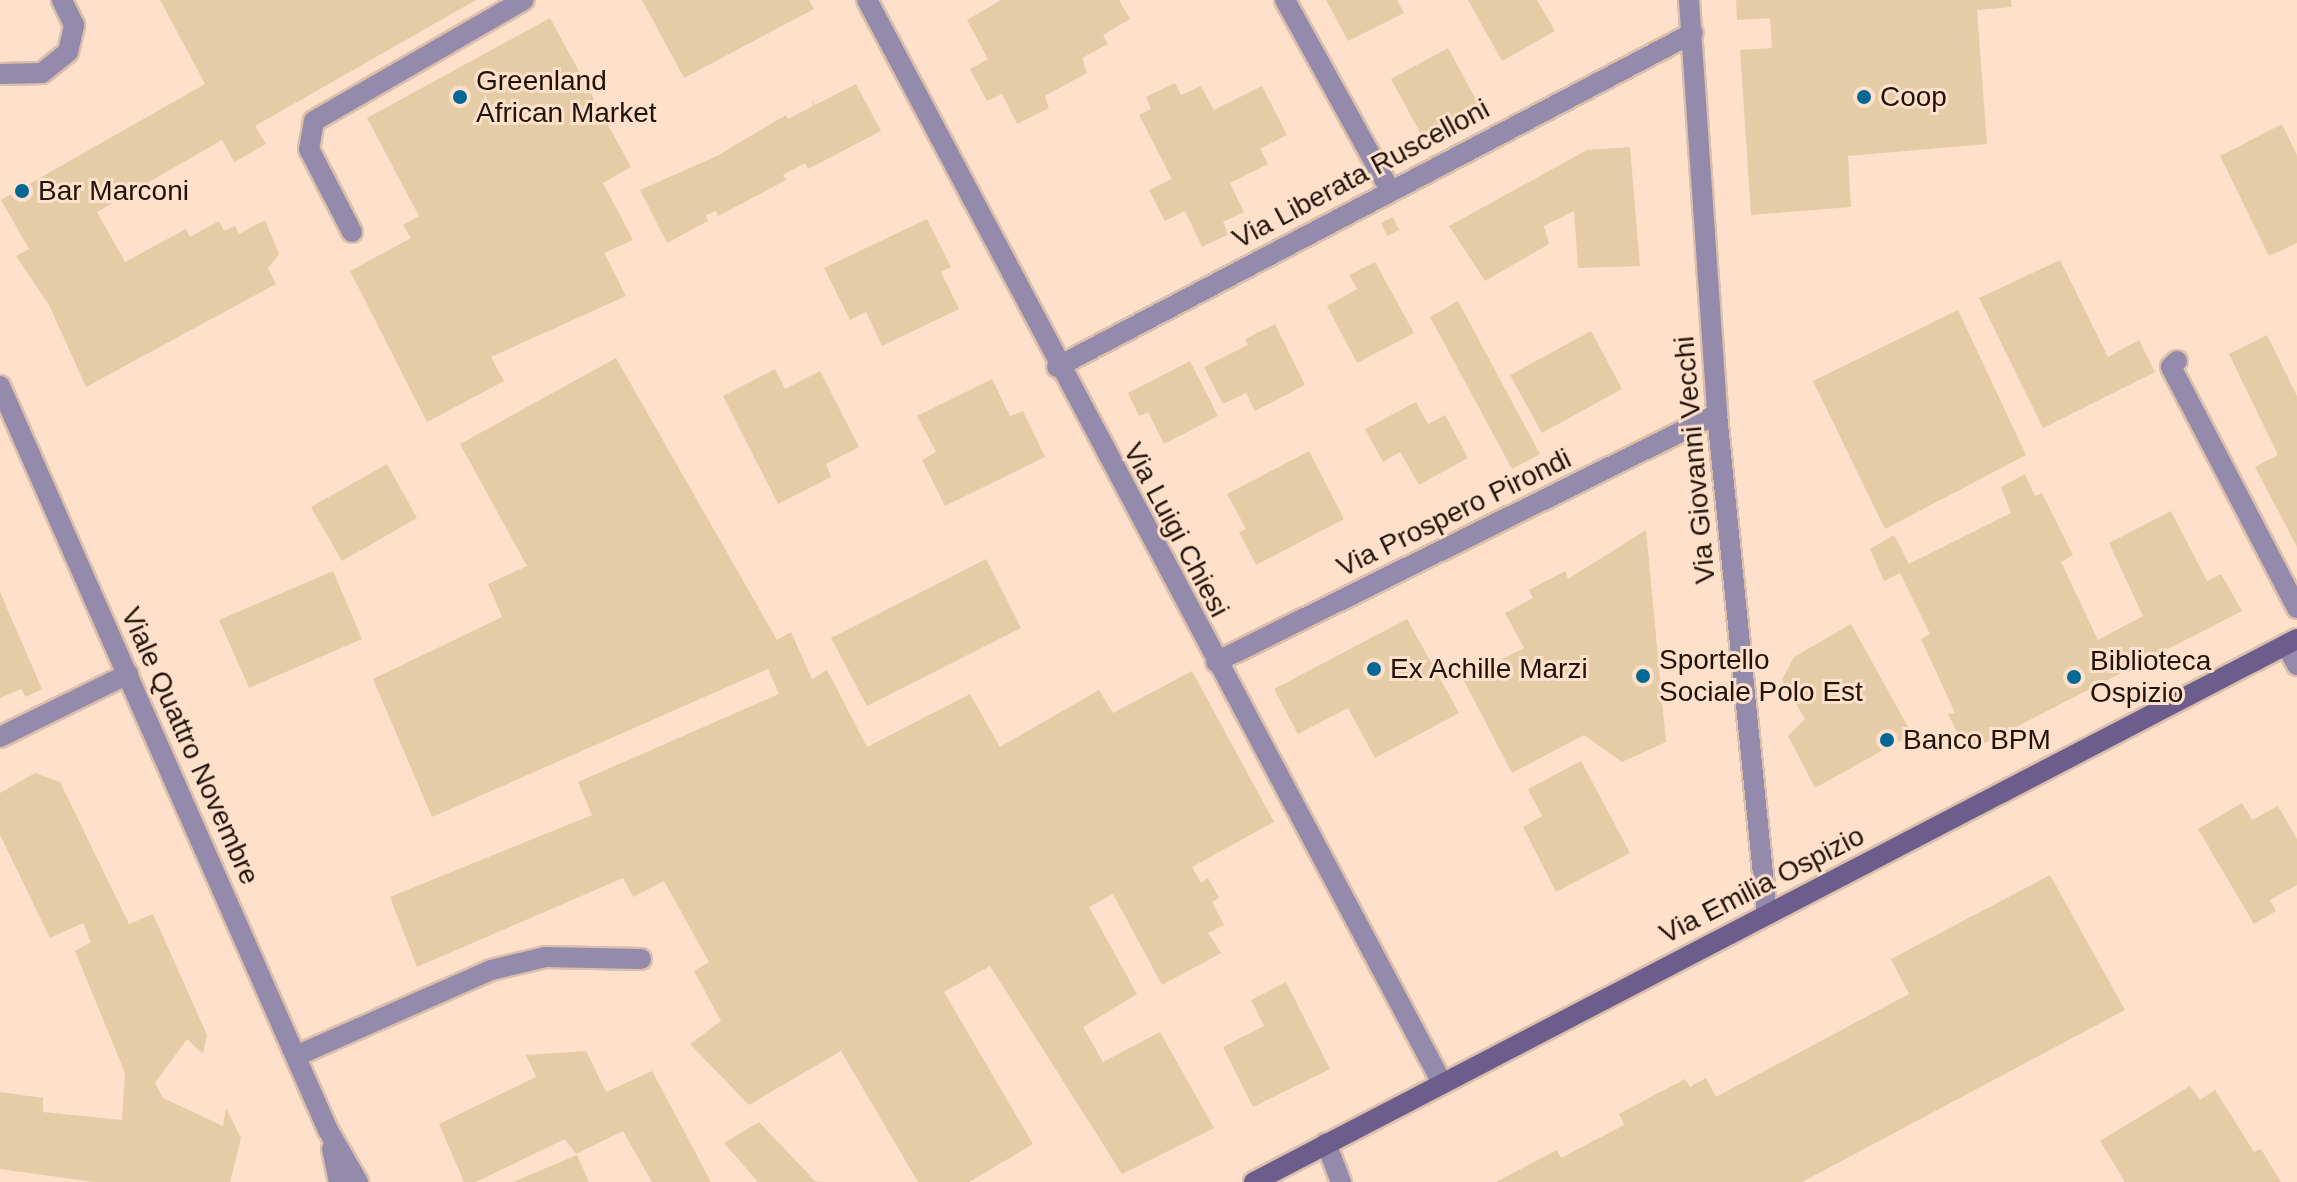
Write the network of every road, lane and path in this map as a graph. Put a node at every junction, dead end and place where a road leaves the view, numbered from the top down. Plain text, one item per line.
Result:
1 (62, 0) edge
2 (524, 0) edge
3 (867, 0) edge
4 (1285, 0) edge
5 (1689, 0) edge
6 (1693, 33) junction
7 (0, 74) edge
8 (1390, 190) junction
9 (352, 232) dead end
10 (2177, 361) dead end
11 (1057, 367) junction
12 (0, 386) edge
13 (1717, 414) junction
14 (2297, 608) edge
15 (2292, 642) edge
16 (1216, 662) junction
17 (2297, 665) edge
18 (128, 674) junction
19 (0, 737) edge
20 (1767, 914) junction
21 (641, 959) dead end
22 (296, 1056) junction
23 (1442, 1083) junction
24 (328, 1130) junction
25 (1326, 1143) junction
26 (339, 1182) edge
27 (358, 1182) edge
28 (1254, 1182) edge
29 (1341, 1182) edge

1 - 7 street
2 - 9 street
3 - 11 street, Via Luigi Chiesi
4 - 8 street
5 - 6 street, Via Giovanni Vecchi
6 - 8 street, Via Liberata Ruscelloni
6 - 13 street, Via Giovanni Vecchi
8 - 11 street, Via Liberata Ruscelloni
10 - 14 street
11 - 16 street, Via Luigi Chiesi
12 - 18 street, Viale Quattro Novembre
13 - 16 street, Via Prospero Pirondi
13 - 20 street, Via Giovanni Vecchi
15 - 17 street
15 - 20 main road, Via Emilia Ospizio
16 - 23 street, Via Luigi Chiesi
18 - 19 street
18 - 22 street, Viale Quattro Novembre
20 - 23 main road, Via Emilia Ospizio
21 - 22 street
22 - 24 street, Viale Quattro Novembre
23 - 25 main road, Via Emilia Ospizio
24 - 26 street, Viale Quattro Novembre
24 - 27 street, Viale Quattro Novembre
25 - 28 main road, Via Emilia Ospizio
25 - 29 street

